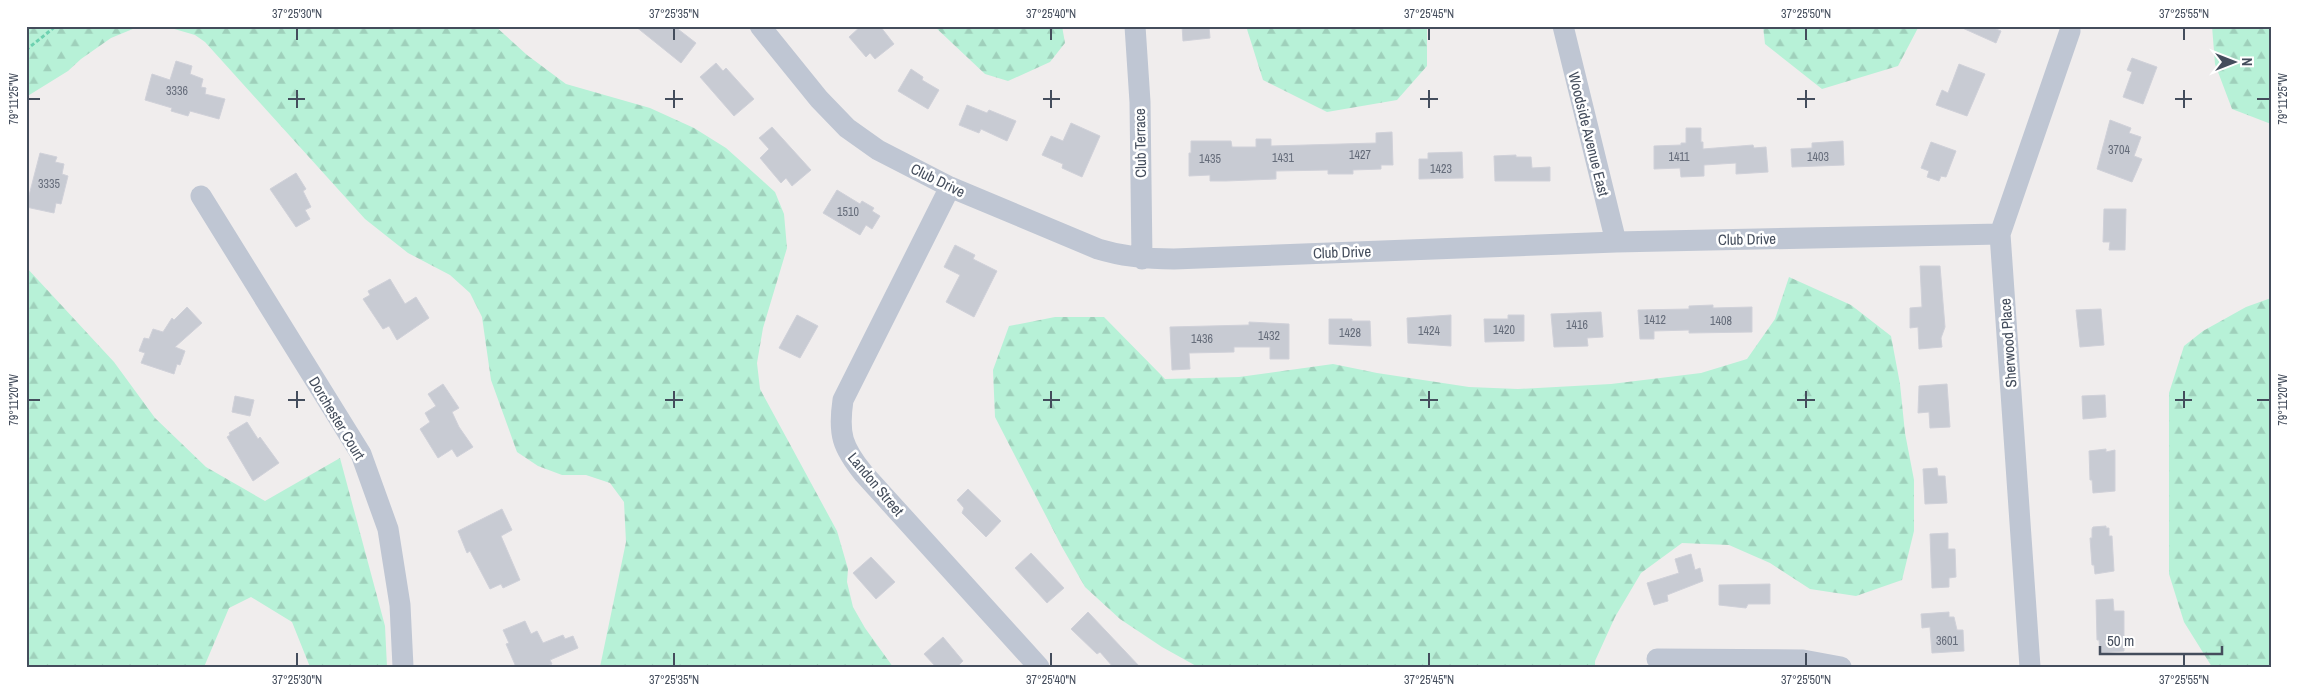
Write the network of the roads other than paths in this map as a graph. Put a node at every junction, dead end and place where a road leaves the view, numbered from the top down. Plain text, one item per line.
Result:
1 (760, 26) edge
2 (1135, 26) edge
3 (1563, 26) edge
4 (2070, 31) dead end
5 (950, 187) junction
6 (201, 196) dead end
7 (2000, 234) junction
8 (1616, 242) junction
9 (1142, 259) junction
10 (1657, 659) dead end
11 (403, 667) edge
12 (1039, 667) edge
13 (1841, 667) edge
14 (2030, 667) edge

1 - 5 street, Club Drive
2 - 9 street, Club Terrace
3 - 8 street, Woodside Avenue East
4 - 7 street, Sherwood Place
5 - 9 street, Club Drive
5 - 12 street, Landon Street
6 - 11 street, Dorchester Court
7 - 8 street, Club Drive
7 - 14 street, Sherwood Place
8 - 9 street, Club Drive
10 - 13 street

